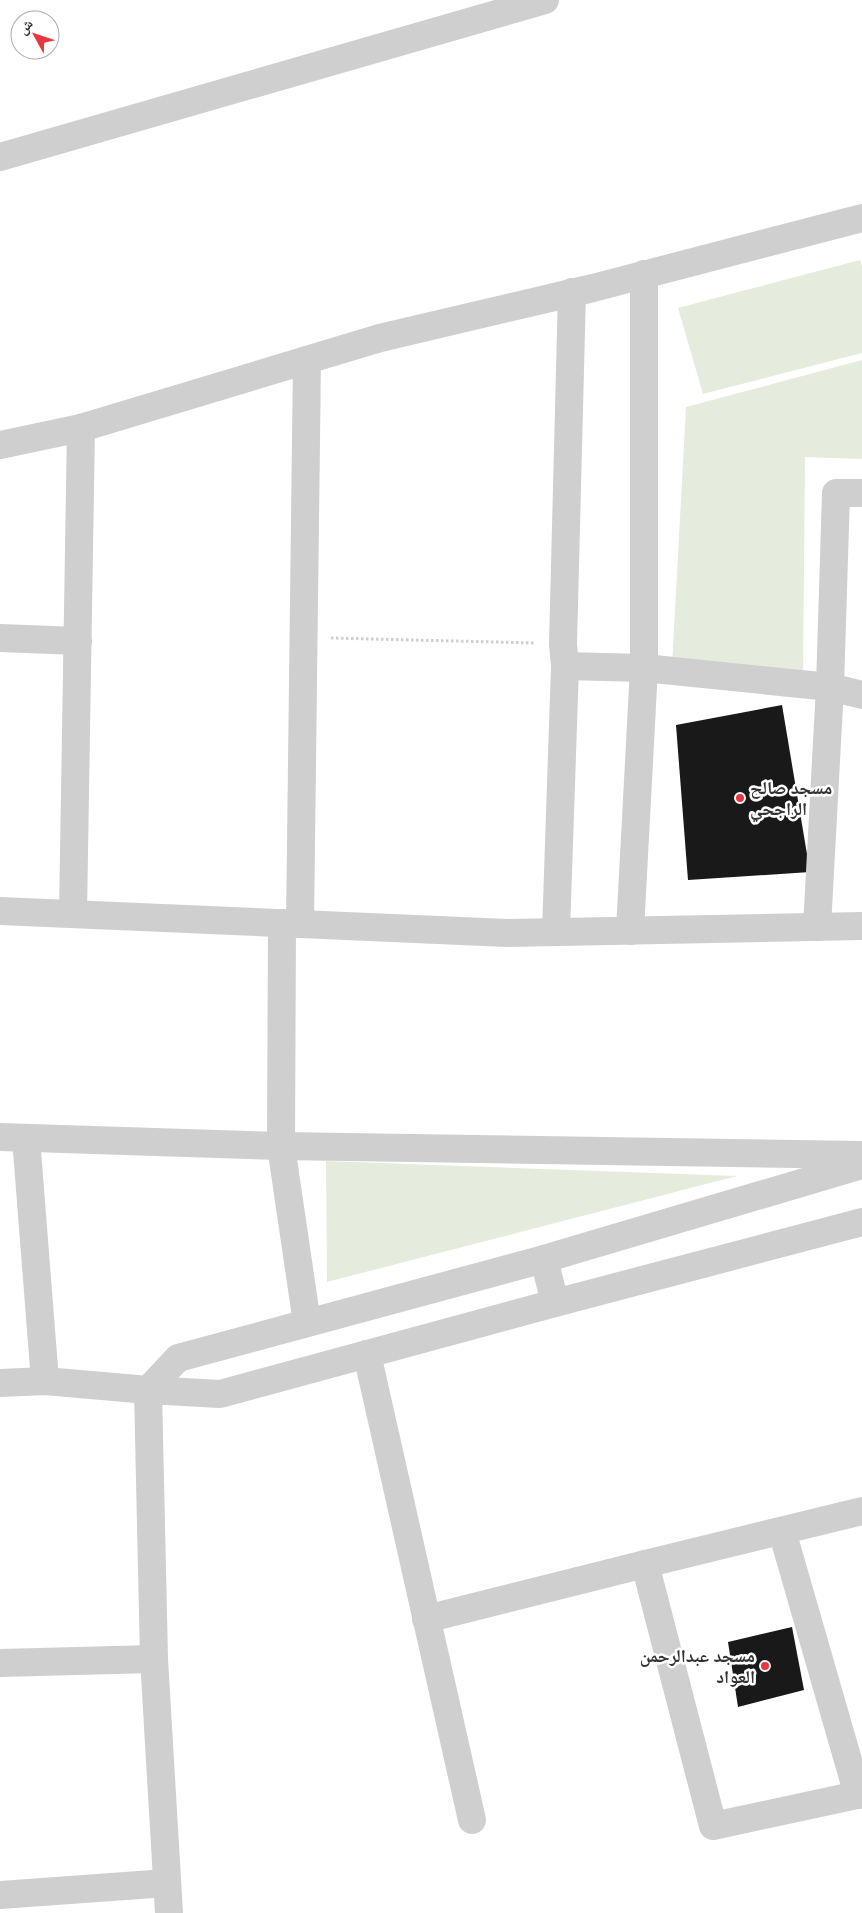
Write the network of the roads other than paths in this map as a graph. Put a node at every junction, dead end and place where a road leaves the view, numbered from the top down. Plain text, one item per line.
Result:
1 (545, 0) edge
2 (0, 157) edge
3 (862, 218) edge
4 (644, 274) junction
5 (572, 292) junction
6 (307, 360) junction
7 (81, 428) junction
8 (0, 445) edge
9 (862, 493) edge
10 (0, 638) edge
11 (78, 641) junction
12 (564, 655) junction
13 (644, 668) junction
14 (830, 687) junction
15 (862, 695) edge
16 (0, 911) edge
17 (73, 914) junction
18 (291, 924) junction
19 (862, 926) edge
20 (817, 927) junction
21 (630, 931) junction
22 (556, 932) junction
23 (13, 1138) edge
24 (281, 1146) junction
25 (862, 1155) edge
26 (862, 1165) edge
27 (862, 1222) edge
28 (544, 1258) junction
29 (555, 1303) junction
30 (307, 1323) junction
31 (367, 1354) junction
32 (44, 1381) junction
33 (0, 1383) edge
34 (148, 1390) junction
35 (862, 1512) edge
36 (782, 1531) junction
37 (645, 1564) junction
38 (426, 1619) junction
39 (154, 1659) junction
40 (0, 1663) edge
41 (860, 1794) edge
42 (472, 1820) dead end
43 (167, 1882) junction
44 (0, 1895) edge
45 (169, 1913) edge

1 - 2 street
3 - 4 street
4 - 5 street
4 - 13 street
5 - 6 street
5 - 12 street
6 - 7 street
6 - 18 street
7 - 8 street
7 - 11 street
9 - 14 street
10 - 11 street
11 - 17 street
12 - 13 street
12 - 22 street
13 - 14 street
13 - 21 street
14 - 15 street
14 - 20 street
16 - 17 street
17 - 18 street
18 - 22 street
18 - 24 street
19 - 20 street
20 - 21 street
21 - 22 street
23 - 24 street
23 - 32 street
24 - 25 street
24 - 30 street
26 - 28 street
27 - 29 street
28 - 29 street
28 - 30 street
29 - 31 street
30 - 34 street
31 - 34 street
31 - 38 street
32 - 33 street
32 - 34 street
34 - 39 street
35 - 36 street
36 - 37 street
36 - 41 street
37 - 38 street
37 - 41 street
38 - 42 street
39 - 40 street
39 - 43 street
43 - 44 street
43 - 45 street

